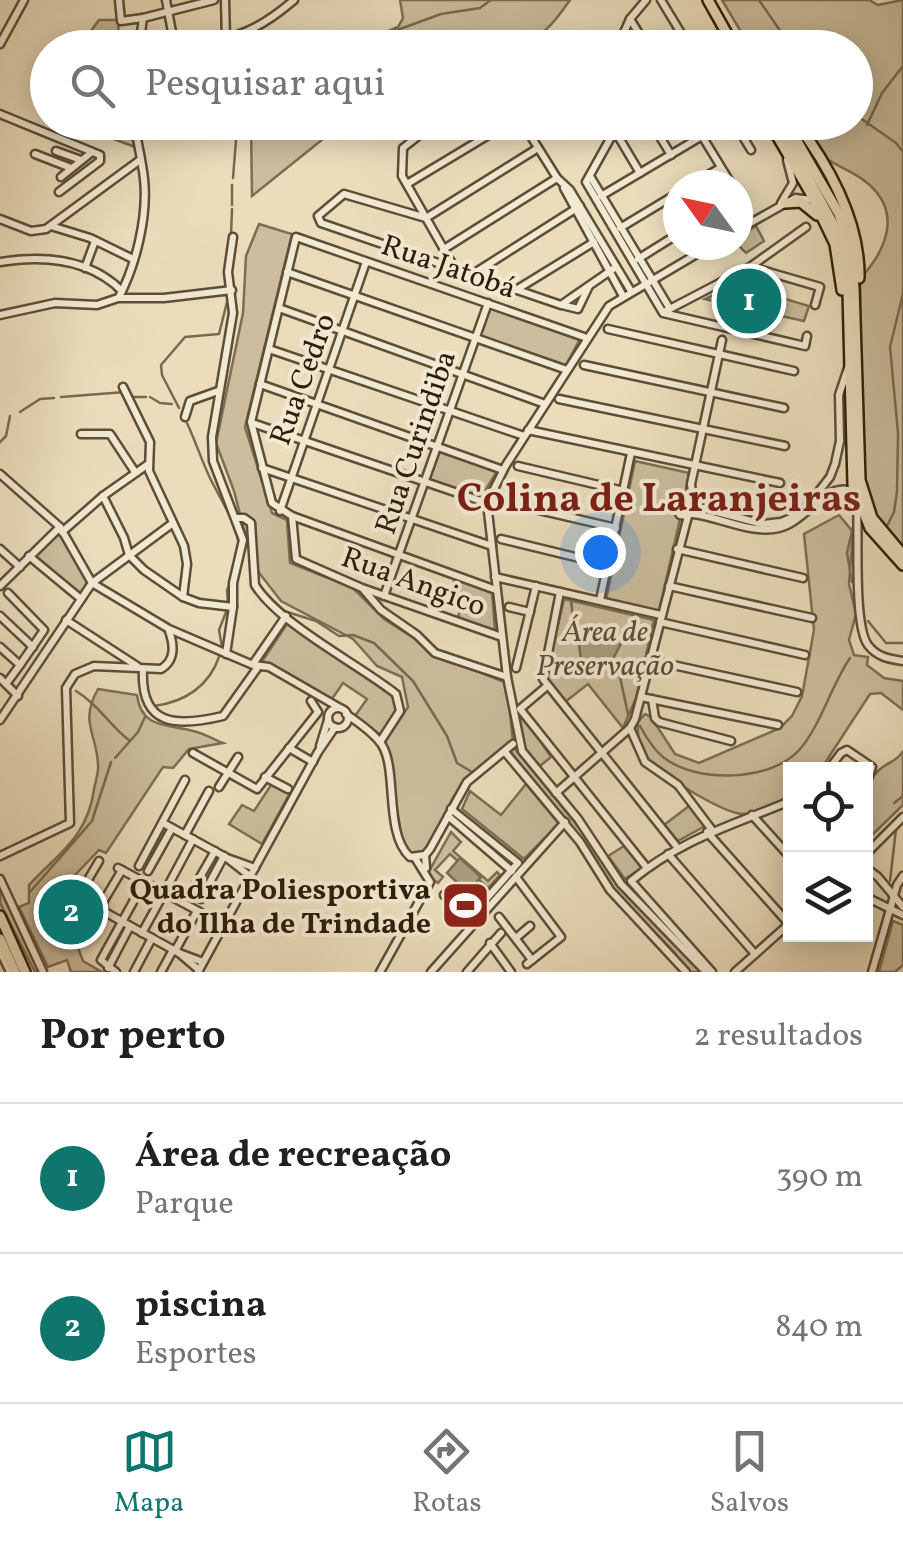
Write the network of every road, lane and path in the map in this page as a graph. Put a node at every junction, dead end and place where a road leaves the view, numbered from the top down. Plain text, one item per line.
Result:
1 (24, 0) edge
2 (119, 0) edge
3 (166, 0) edge
4 (214, 0) edge
5 (225, 0) edge
6 (293, 0) edge
7 (646, 0) edge
8 (662, 0) edge
9 (711, 0) edge
10 (167, 13) junction
11 (143, 18) junction
12 (630, 19) junction
13 (141, 30) edge
14 (171, 30) edge
15 (226, 30) edge
16 (251, 30) edge
17 (625, 30) edge
18 (637, 30) edge
19 (680, 30) edge
20 (728, 30) edge
21 (0, 44) edge
22 (0, 114) edge
23 (30, 126) edge
24 (64, 140) edge
25 (137, 140) edge
26 (413, 140) edge
27 (480, 140) edge
28 (533, 140) edge
29 (608, 140) edge
30 (622, 140) edge
31 (662, 140) edge
32 (695, 140) edge
33 (704, 140) edge
34 (744, 140) edge
35 (778, 140) edge
36 (780, 140) edge
37 (795, 140) edge
38 (807, 140) edge
39 (538, 148) junction
40 (782, 149) junction
41 (750, 150) dead end
42 (56, 151) dead end
43 (93, 152) junction
44 (35, 154) dead end
45 (671, 154) junction
46 (82, 160) junction
47 (140, 160) junction
48 (72, 168) junction
49 (720, 168) joint
50 (717, 170) edge
51 (640, 173) junction
52 (61, 177) dead end
53 (557, 178) junction
54 (406, 184) junction
55 (59, 192) dead end
56 (599, 198) junction
57 (813, 200) junction
58 (663, 202) edge
59 (781, 205) junction
60 (578, 208) junction
61 (840, 216) junction
62 (426, 218) junction
63 (0, 219) edge
64 (753, 221) edge
65 (50, 226) junction
66 (806, 227) dead end
67 (618, 229) junction
68 (831, 236) junction
69 (232, 237) dead end
70 (96, 240) junction
71 (596, 240) junction
72 (663, 243) edge
73 (444, 249) junction
74 (133, 259) junction
75 (636, 260) junction
76 (686, 260) edge
77 (366, 261) junction
78 (0, 262) edge
79 (750, 267) junction
80 (85, 268) junction
81 (454, 268) junction
82 (613, 269) junction
83 (287, 272) junction
84 (473, 274) junction
85 (649, 281) junction
86 (590, 285) junction
87 (232, 290) junction
88 (516, 290) junction
89 (120, 294) junction
90 (627, 294) junction
91 (355, 296) junction
92 (488, 303) junction
93 (560, 304) junction
94 (816, 305) dead end
95 (279, 308) junction
96 (668, 312) junction
97 (0, 315) edge
98 (848, 328) junction
99 (608, 330) dead end
100 (343, 331) junction
101 (807, 336) dead end
102 (476, 338) junction
103 (588, 338) junction
104 (722, 340) dead end
105 (270, 349) junction
106 (718, 355) junction
107 (849, 364) junction
108 (584, 365) dead end
109 (330, 368) junction
110 (566, 370) junction
111 (794, 371) dead end
112 (463, 375) junction
113 (260, 384) junction
114 (123, 387) dead end
115 (219, 390) junction
116 (710, 392) junction
117 (559, 400) dead end
118 (545, 404) junction
119 (318, 405) junction
120 (784, 408) dead end
121 (451, 410) junction
122 (185, 417) dead end
123 (251, 422) junction
124 (702, 429) junction
125 (526, 433) junction
126 (81, 434) dead end
127 (303, 440) junction
128 (784, 446) dead end
129 (438, 447) junction
130 (631, 454) junction
131 (147, 465) junction
132 (518, 466) dead end
133 (694, 466) junction
134 (262, 468) junction
135 (503, 470) junction
136 (136, 472) junction
137 (0, 474) edge
138 (292, 476) junction
139 (426, 481) junction
140 (780, 484) dead end
141 (624, 491) junction
142 (103, 496) junction
143 (856, 497) junction
144 (496, 500) dead end
145 (487, 503) junction
146 (689, 509) junction
147 (280, 511) junction
148 (292, 516) junction
149 (236, 518) junction
150 (413, 518) junction
151 (173, 523) junction
152 (616, 528) junction
153 (61, 529) junction
154 (501, 539) dead end
155 (492, 546) junction
156 (677, 549) junction
157 (0, 550) edge
158 (400, 555) junction
159 (903, 555) edge
160 (30, 556) junction
161 (129, 556) junction
162 (608, 565) junction
163 (903, 565) edge
164 (20, 567) junction
165 (495, 577) junction
166 (803, 578) dead end
167 (92, 583) junction
168 (0, 586) edge
169 (536, 586) junction
170 (669, 586) junction
171 (362, 588) junction
172 (496, 590) junction
173 (560, 592) junction
174 (8, 594) dead end
175 (384, 596) junction
176 (182, 597) junction
177 (81, 599) junction
178 (600, 600) junction
179 (233, 606) junction
180 (509, 608) dead end
181 (530, 612) junction
182 (0, 616) edge
183 (286, 616) junction
184 (661, 618) junction
185 (812, 618) dead end
186 (66, 620) junction
187 (169, 630) junction
188 (502, 637) junction
189 (0, 647) edge
190 (33, 647) junction
191 (226, 654) junction
192 (805, 656) dead end
193 (650, 660) junction
194 (903, 661) edge
195 (20, 665) junction
196 (256, 666) junction
197 (140, 667) junction
198 (516, 668) dead end
199 (507, 678) junction
200 (3, 681) edge
201 (547, 686) junction
202 (797, 692) dead end
203 (18, 696) junction
204 (322, 698) junction
205 (642, 698) junction
206 (311, 700) dead end
207 (652, 700) junction
208 (343, 711) junction
209 (328, 716) junction
210 (0, 720) edge
211 (344, 725) junction
212 (362, 726) junction
213 (778, 726) dead end
214 (335, 727) junction
215 (516, 728) junction
216 (630, 728) junction
217 (380, 742) junction
218 (731, 742) dead end
219 (514, 744) junction
220 (289, 748) junction
221 (522, 751) junction
222 (318, 752) junction
223 (505, 752) junction
224 (192, 753) dead end
225 (602, 753) junction
226 (238, 756) dead end
227 (313, 762) junction
228 (835, 762) edge
229 (868, 762) edge
230 (228, 773) junction
231 (266, 777) junction
232 (573, 777) junction
233 (185, 780) dead end
234 (219, 787) dead end
235 (288, 789) dead end
236 (210, 791) dead end
237 (556, 793) junction
238 (783, 804) edge
239 (450, 813) junction
240 (752, 816) junction
241 (903, 817) edge
242 (565, 822) junction
243 (163, 823) junction
244 (172, 828) junction
245 (710, 831) junction
246 (189, 837) junction
247 (677, 848) junction
248 (214, 851) junction
249 (785, 852) edge
250 (868, 852) edge
251 (425, 854) junction
252 (668, 854) junction
253 (0, 856) edge
254 (225, 857) junction
255 (415, 858) junction
256 (98, 861) dead end
257 (139, 866) dead end
258 (255, 868) junction
259 (647, 868) junction
260 (425, 870) junction
261 (148, 871) dead end
262 (873, 873) edge
263 (514, 874) junction
264 (903, 876) edge
265 (250, 877) junction
266 (0, 879) edge
267 (144, 882) junction
268 (170, 882) dead end
269 (164, 893) junction
270 (191, 893) dead end
271 (444, 894) dead end
272 (893, 897) junction
273 (201, 899) dead end
274 (873, 901) edge
275 (104, 902) junction
276 (903, 906) edge
277 (889, 909) junction
278 (903, 915) edge
279 (0, 916) edge
280 (783, 916) edge
281 (499, 918) dead end
282 (122, 922) junction
283 (130, 926) junction
284 (530, 926) dead end
285 (783, 928) edge
286 (142, 933) junction
287 (500, 933) dead end
288 (152, 938) junction
289 (516, 938) junction
290 (0, 939) edge
291 (490, 943) junction
292 (0, 951) edge
293 (176, 952) junction
294 (754, 954) junction
295 (438, 964) junction
296 (200, 968) edge
297 (112, 970) edge
298 (471, 970) edge
299 (13, 972) edge
300 (25, 972) edge
301 (44, 972) edge
302 (134, 972) edge
303 (162, 972) edge
304 (380, 972) edge
305 (431, 972) edge
306 (444, 972) edge
307 (511, 972) edge
308 (686, 972) edge
309 (709, 972) edge
310 (735, 972) edge
311 (872, 972) edge

1 - 21 street
2 - 11 street
3 - 10 street
4 - 10 street
5 - 15 street
6 - 16 street
7 - 12 street
8 - 19 street
9 - 20 main road
10 - 11 street
10 - 14 street
11 - 13 street
12 - 17 street
12 - 18 street
22 - 23 street
24 - 43 street
25 - 47 street
26 - 54 street
27 - 54 street
28 - 39 street
29 - 56 street
30 - 51 street
31 - 45 street
32 - 45 street
33 - 49 street
34 - 41 street
35 - 40 main road
36 - 40 main road
37 - 61 main road
38 - 61 main road
39 - 53 street
39 - 62 street
40 - 57 main road
40 - 59 street
42 - 46 street
43 - 46 street
43 - 55 street
44 - 48 street
45 - 51 street
46 - 48 street
47 - 65 street
47 - 74 street
48 - 52 street
49 - 50 street
51 - 56 street
53 - 60 street
53 - 73 street
54 - 62 street
56 - 67 street
57 - 59 street
57 - 61 main road
57 - 68 main road
58 - 67 street
59 - 64 street
59 - 68 main road
60 - 71 street
60 - 84 street
61 - 98 main road
61 - 159 main road
62 - 73 street
62 - 81 street
63 - 65 street
65 - 70 street
66 - 79 street
67 - 75 street
68 - 98 main road
69 - 87 street
70 - 74 street
70 - 80 street
71 - 82 street
71 - 88 street
72 - 75 street
73 - 81 street
74 - 89 street
75 - 85 street
76 - 85 street
77 - 83 street, Rua Jatobá
77 - 91 street, Rua Cedro
77 - 92 street, Rua Jatobá
78 - 80 street
79 - 94 street
79 - 96 street
80 - 89 street
81 - 84 street
82 - 86 street
82 - 90 street
83 - 91 street
83 - 95 street
84 - 88 street
85 - 90 street
85 - 96 street
86 - 93 street
86 - 93 street
87 - 89 street
87 - 115 street
88 - 93 street
89 - 97 street
90 - 103 street
91 - 100 street, Rua Cedro
91 - 102 street
92 - 102 street, Rua Curindiba
92 - 103 street, Rua Jatobá
95 - 100 street
95 - 105 street
96 - 101 street
98 - 107 main road
99 - 106 street
100 - 109 street, Rua Cedro
100 - 112 street
102 - 110 street
102 - 112 street, Rua Curindiba
103 - 110 street
104 - 106 street
105 - 109 street
105 - 113 street
106 - 111 street
106 - 116 street
107 - 143 main road
107 - 146 street
108 - 116 street
109 - 119 street, Rua Cedro
109 - 121 street
110 - 118 street
112 - 118 street
112 - 121 street, Rua Curindiba
113 - 119 street
113 - 123 street
114 - 131 street
115 - 122 street
115 - 149 street
116 - 120 street
116 - 124 street
117 - 124 street
118 - 125 street
119 - 127 street, Rua Cedro
119 - 129 street
121 - 125 street
121 - 129 street, Rua Curindiba
123 - 127 street
123 - 134 street
124 - 128 street
124 - 133 street
125 - 130 street
125 - 135 street
126 - 136 street
127 - 138 street, Rua Cedro
127 - 139 street
129 - 135 street
129 - 139 street, Rua Curindiba
130 - 133 street
130 - 141 street
131 - 136 street
131 - 151 street
132 - 141 street
133 - 140 street
133 - 146 street
134 - 138 street
134 - 147 street
135 - 145 street
136 - 142 street
137 - 153 street
138 - 147 street, Rua Cedro
138 - 150 street
139 - 145 street
139 - 150 street, Rua Curindiba
141 - 152 street
142 - 153 street
142 - 161 street
143 - 146 street
143 - 163 main road
143 - 194 street
144 - 152 street
145 - 155 street
146 - 156 street
147 - 148 street
148 - 158 street
148 - 171 street, Rua Angico
149 - 179 street
149 - 183 street
150 - 155 street
150 - 158 street, Rua Curindiba
151 - 161 street
151 - 176 street
152 - 162 street
153 - 160 street
153 - 167 street
154 - 162 street
155 - 165 street
156 - 166 street
156 - 170 street
157 - 164 street
158 - 172 street
158 - 175 street, Rua Curindiba
160 - 164 street
160 - 177 street
161 - 167 street
161 - 176 street
162 - 178 street
164 - 168 street
165 - 169 street
165 - 172 street
167 - 177 street
167 - 187 street
169 - 173 street
169 - 181 street
170 - 184 street
170 - 185 street
171 - 175 street, Rua Angico
171 - 199 street
172 - 188 street
173 - 178 street
173 - 201 street
174 - 190 street
175 - 188 street, Rua Angico
176 - 179 street
177 - 186 street
178 - 184 street
179 - 191 street
180 - 181 street
181 - 198 street
182 - 190 street
183 - 196 street
183 - 217 street
184 - 192 street
184 - 193 street
186 - 197 street
186 - 203 street
187 - 191 street
187 - 197 street
188 - 199 street
189 - 195 street
190 - 195 street
191 - 196 street
193 - 202 street
193 - 205 street
195 - 200 street
196 - 197 street
196 - 204 street
197 - 253 street
199 - 215 street
200 - 203 street
201 - 225 street
201 - 232 street
203 - 210 street
204 - 208 street
204 - 209 street
205 - 207 street
205 - 216 street
206 - 220 street
207 - 213 street
207 - 218 street
208 - 209 street
208 - 211 street
208 - 212 street
209 - 214 street
209 - 222 street
211 - 212 street
211 - 214 street
212 - 217 street
214 - 222 street
215 - 219 street
215 - 221 street
216 - 225 street
216 - 245 street
217 - 255 street
219 - 221 street
219 - 223 street
220 - 227 street
220 - 231 street
221 - 237 street
222 - 227 street
223 - 239 street
223 - 242 street
224 - 230 street
225 - 232 street
225 - 247 street
226 - 230 street
227 - 258 street
228 - 229 street
230 - 231 street
230 - 234 street
231 - 235 street
232 - 237 street
232 - 259 street
233 - 243 street
236 - 246 street
237 - 309 street
238 - 240 street
239 - 251 street
239 - 263 street
240 - 245 street
240 - 249 street
241 - 250 street
242 - 263 street
242 - 308 street
243 - 244 street
243 - 257 street
244 - 246 street
244 - 261 street
245 - 247 street
245 - 280 street
246 - 248 street
246 - 268 street
247 - 252 street
248 - 254 street
248 - 270 street
251 - 255 street
251 - 260 street
252 - 259 street
252 - 294 street
254 - 258 street
254 - 265 street
254 - 273 street
255 - 260 street
256 - 275 street
258 - 265 street
259 - 309 street
260 - 304 street
262 - 272 street
263 - 271 street
263 - 289 street
263 - 295 street
264 - 272 street
265 - 296 street
266 - 301 street
267 - 269 street
267 - 275 street
267 - 282 street
269 - 286 street
269 - 293 street
272 - 276 street
272 - 277 street
274 - 277 street
275 - 282 street
277 - 278 street
277 - 311 street
279 - 300 main road
281 - 289 street
282 - 283 street
282 - 297 street
283 - 286 street
283 - 297 street
284 - 289 street
285 - 294 street
286 - 288 street
287 - 291 street
288 - 293 street
288 - 302 street
290 - 299 main road
291 - 298 street
291 - 307 street
292 - 299 street
293 - 296 street
293 - 303 street
294 - 310 street
295 - 305 street
295 - 306 street

